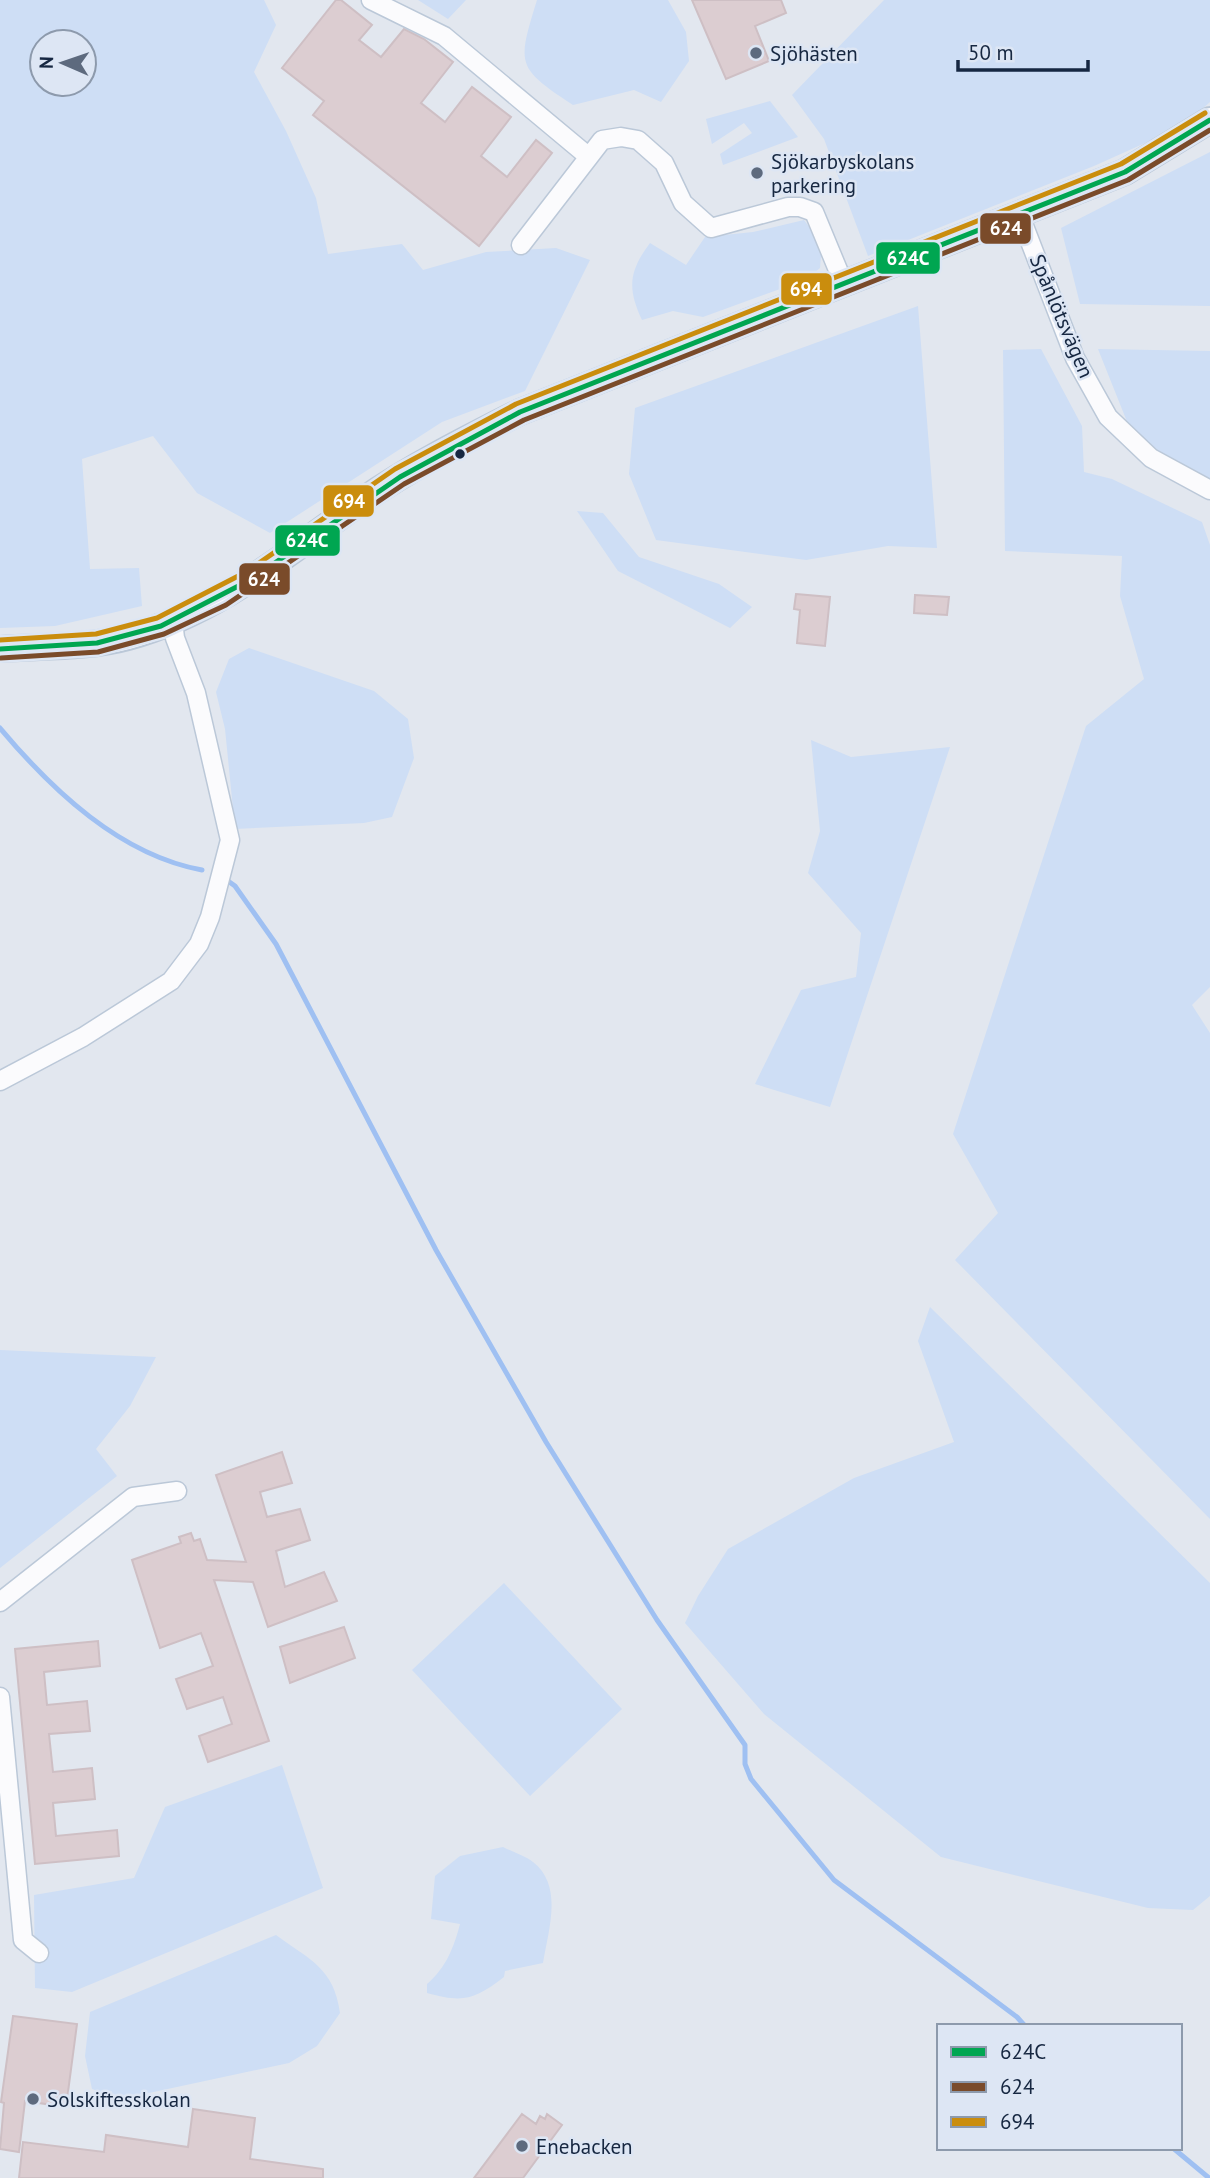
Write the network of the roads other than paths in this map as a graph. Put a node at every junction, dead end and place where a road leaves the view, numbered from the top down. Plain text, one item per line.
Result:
1 (371, 0) edge
2 (1210, 120) edge
3 (589, 157) junction
4 (1019, 213) junction
5 (521, 245) dead end
6 (843, 282) junction
7 (1210, 490) edge
8 (173, 621) junction
9 (0, 649) edge
10 (0, 1081) edge
11 (177, 1490) dead end
12 (0, 1602) edge
13 (0, 1697) edge
14 (39, 1953) dead end

1 - 3 street
2 - 4 street
3 - 5 street
3 - 6 street
4 - 6 street
4 - 7 street, Spånlötsvägen
6 - 8 street
8 - 9 street
8 - 10 street
11 - 12 street
13 - 14 street

